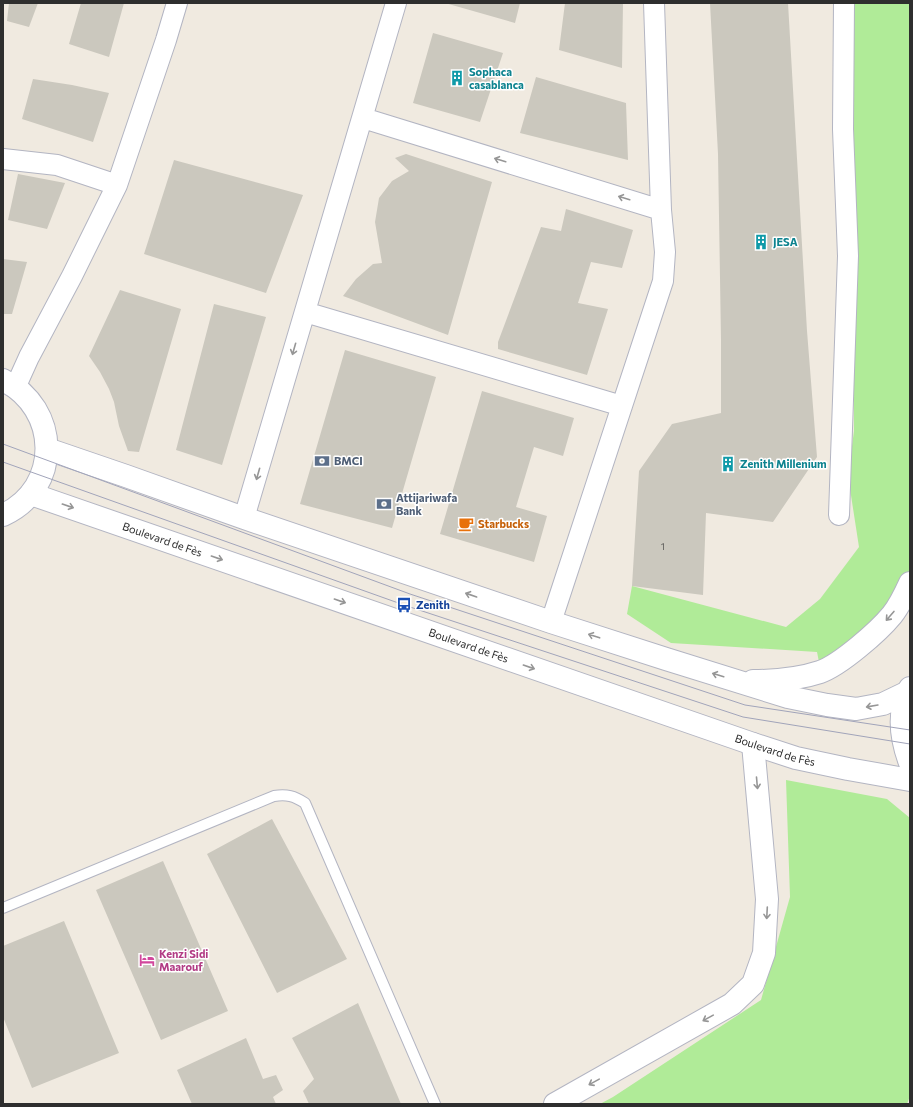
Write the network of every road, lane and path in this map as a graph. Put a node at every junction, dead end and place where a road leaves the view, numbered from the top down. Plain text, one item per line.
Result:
1 (176, 3) edge
2 (396, 3) edge
3 (654, 3) edge
4 (844, 3) edge
5 (363, 118) junction
6 (3, 159) edge
7 (117, 185) junction
8 (661, 210) junction
9 (306, 312) junction
10 (9, 384) edge
11 (622, 406) junction
12 (47, 449) junction
13 (31, 494) junction
14 (3, 515) edge
15 (839, 515) dead end
16 (244, 518) junction
17 (910, 583) edge
18 (551, 622) junction
19 (740, 682) junction
20 (909, 690) edge
21 (753, 744) junction
22 (910, 763) edge
23 (910, 780) edge
24 (3, 908) edge
25 (435, 1104) edge
26 (555, 1104) edge

1 - 7 street
2 - 5 street
3 - 8 street
4 - 15 street
8 -> 5 street
5 - 9 street
6 - 7 street
7 - 10 street
8 - 11 street
9 - 11 street
9 -> 16 street
10 - 12 street
11 - 18 street
12 - 13 street
12 - 16 street
13 - 14 street
13 -> 21 street, Boulevard de Fès
18 -> 16 street
17 -> 19 street
19 -> 18 street
20 -> 19 street
20 - 22 street
21 - 23 street, Boulevard de Fès
21 -> 26 street
24 - 25 lane

